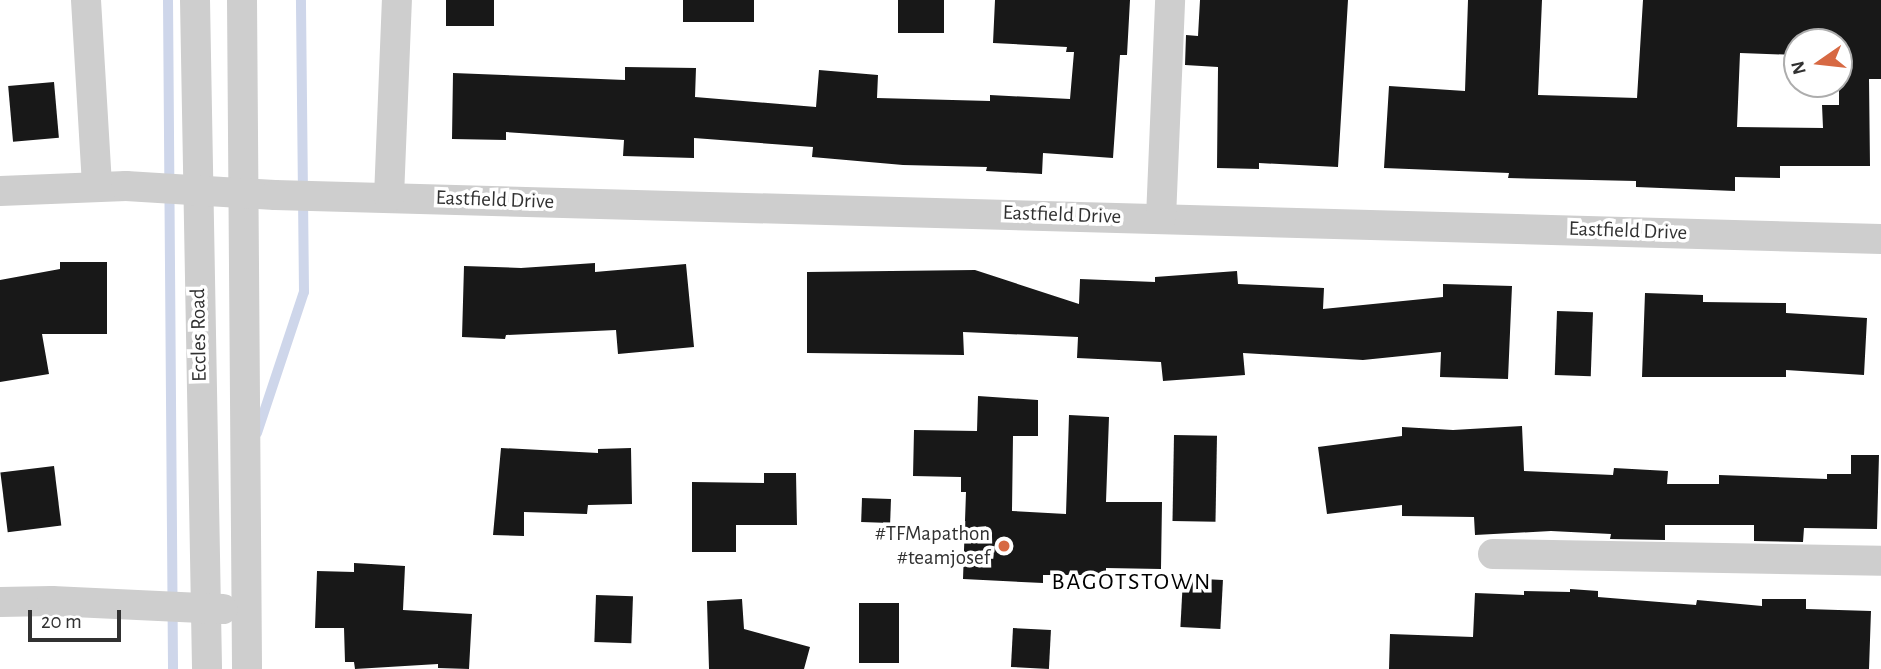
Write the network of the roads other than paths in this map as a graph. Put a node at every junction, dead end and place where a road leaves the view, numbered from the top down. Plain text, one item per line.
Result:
1 (86, 0) edge
2 (195, 0) edge
3 (242, 0) edge
4 (397, 0) edge
5 (1170, 0) edge
6 (97, 186) junction
7 (189, 190) junction
8 (0, 191) edge
9 (242, 193) junction
10 (388, 197) junction
11 (1161, 218) junction
12 (1881, 239) edge
13 (1493, 554) dead end
14 (1881, 561) edge
15 (0, 602) edge
16 (196, 608) junction
17 (245, 610) junction
18 (207, 669) edge
19 (247, 669) edge

1 - 6 street
2 - 7 street, Eccles Road
3 - 9 street, Eccles Road
4 - 10 street
5 - 11 street
6 - 7 street, Eastfield Drive
6 - 8 street, Eastfield Drive
7 - 9 street, Eastfield Drive
7 - 16 street, Eccles Road
9 - 10 street, Eastfield Drive
9 - 17 street, Eccles Road
10 - 11 street, Eastfield Drive
11 - 12 street, Eastfield Drive
13 - 14 street
15 - 16 street
16 - 17 street
16 - 18 street, Eccles Road
17 - 19 street, Eccles Road

